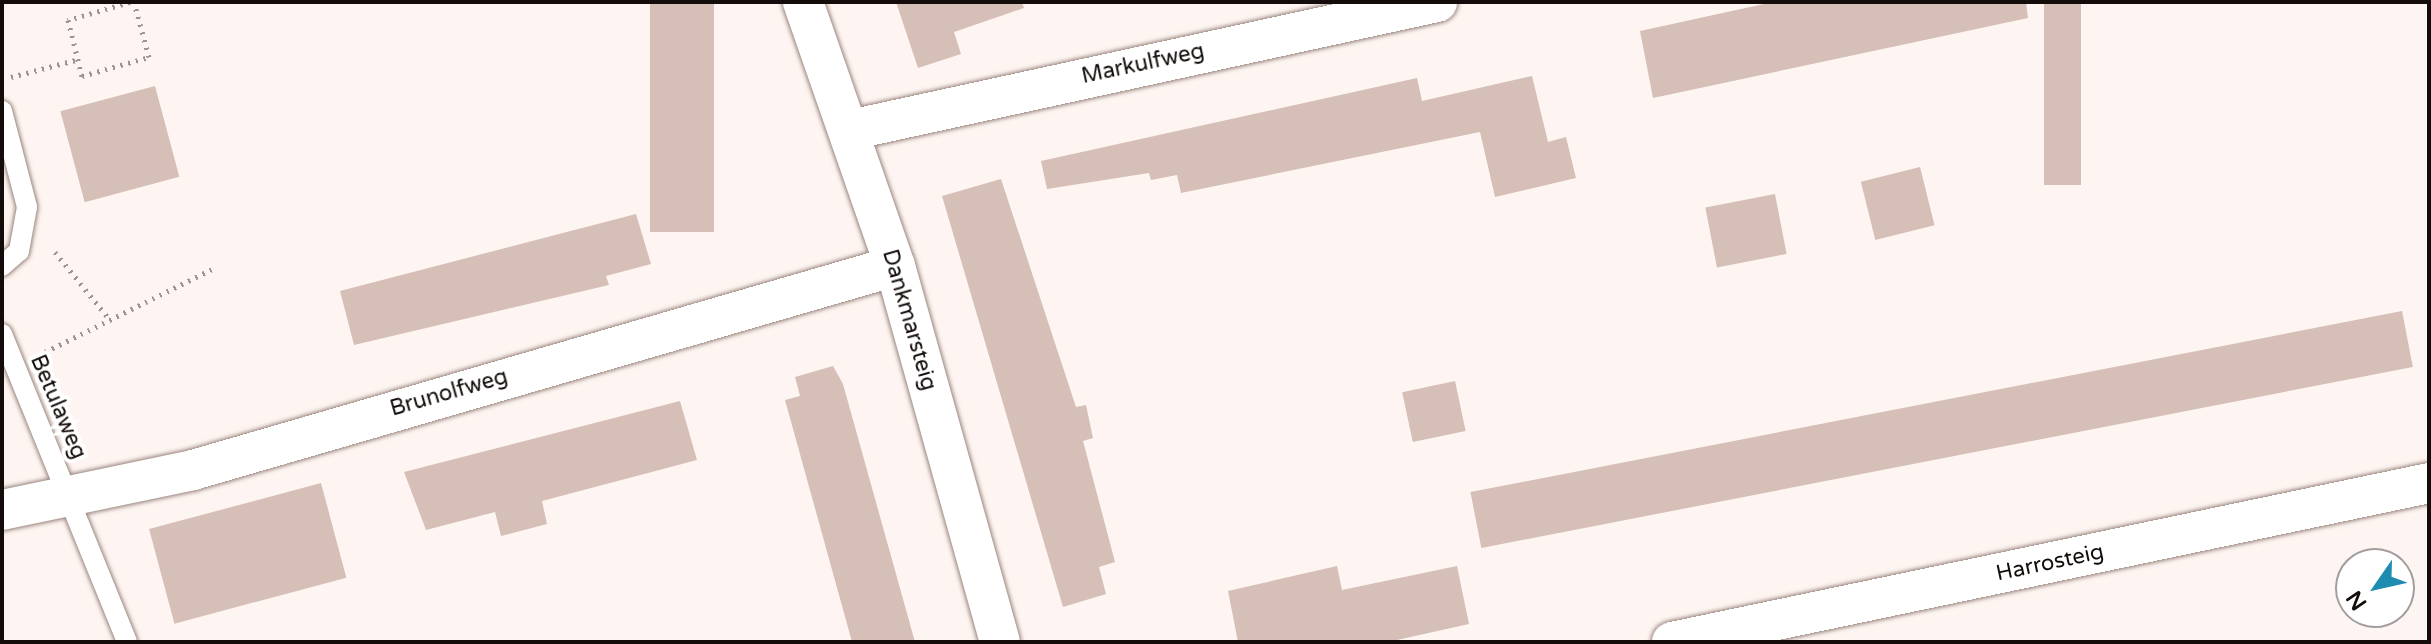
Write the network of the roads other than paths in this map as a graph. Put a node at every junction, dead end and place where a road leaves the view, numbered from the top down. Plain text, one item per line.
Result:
1 (803, 2) edge
2 (1437, 2) edge
3 (2, 111) edge
4 (850, 130) junction
5 (2, 266) edge
6 (895, 266) junction
7 (2, 334) edge
8 (2429, 483) edge
9 (70, 498) junction
10 (2, 510) edge
11 (127, 642) edge
12 (1000, 642) edge
13 (1672, 642) edge

1 - 4 street, Dankmarsteig
2 - 4 street, Markulfweg
3 - 5 lane
4 - 6 street, Dankmarsteig
6 - 9 street, Brunolfweg
6 - 12 street, Dankmarsteig
7 - 9 lane, Betulaweg
8 - 13 street, Harrosteig
9 - 10 street, Brunolfweg
9 - 11 lane, Betulaweg

